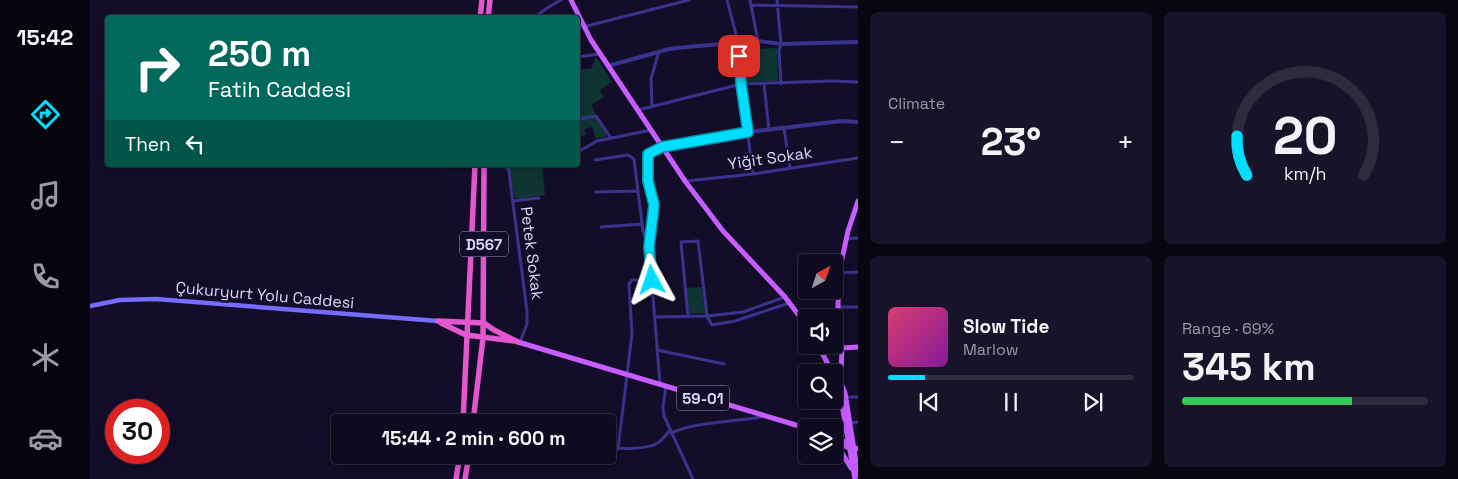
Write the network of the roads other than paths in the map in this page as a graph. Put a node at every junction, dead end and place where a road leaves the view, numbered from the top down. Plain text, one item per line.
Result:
1 (482, 0) edge
2 (490, 0) edge
3 (561, 0) edge
4 (572, 0) edge
5 (689, 0) edge
6 (727, 0) edge
7 (750, 0) edge
8 (777, 0) edge
9 (751, 5) junction
10 (777, 6) junction
11 (858, 7) edge
12 (480, 15) edge
13 (488, 15) edge
14 (538, 15) edge
15 (578, 15) edge
16 (580, 20) edge
17 (583, 27) junction
18 (758, 41) junction
19 (738, 42) junction
20 (858, 42) edge
21 (781, 44) junction
22 (659, 51) junction
23 (600, 54) junction
24 (580, 57) edge
25 (608, 66) junction
26 (858, 82) edge
27 (741, 84) junction
28 (764, 84) junction
29 (781, 84) junction
30 (652, 107) junction
31 (637, 110) junction
32 (580, 119) edge
33 (858, 122) edge
34 (784, 128) junction
35 (650, 130) junction
36 (770, 130) junction
37 (748, 132) junction
38 (611, 138) junction
39 (662, 147) junction
40 (580, 151) edge
41 (858, 158) edge
42 (595, 160) dead end
43 (475, 167) edge
44 (484, 167) edge
45 (508, 167) edge
46 (790, 168) junction
47 (753, 174) junction
48 (685, 181) junction
49 (638, 191) junction
50 (596, 192) dead end
51 (539, 198) dead end
52 (513, 201) junction
53 (858, 201) edge
54 (642, 224) junction
55 (601, 227) dead end
56 (858, 238) edge
57 (846, 239) junction
58 (649, 247) junction
59 (843, 254) edge
60 (858, 272) edge
61 (843, 273) edge
62 (652, 280) junction
63 (785, 297) junction
64 (838, 299) edge
65 (790, 302) junction
66 (90, 306) edge
67 (838, 307) joint
68 (858, 307) edge
69 (731, 314) junction
70 (798, 314) edge
71 (707, 316) junction
72 (654, 317) junction
73 (688, 317) junction
74 (438, 321) junction
75 (732, 321) junction
76 (467, 322) junction
77 (484, 323) junction
78 (466, 335) junction
79 (483, 338) junction
80 (519, 342) junction
81 (858, 347) edge
82 (843, 348) edge
83 (657, 350) junction
84 (724, 364) dead end
85 (627, 374) junction
86 (663, 385) junction
87 (843, 389) edge
88 (858, 396) edge
89 (846, 398) junction
90 (843, 405) edge
91 (463, 414) edge
92 (474, 414) edge
93 (765, 416) junction
94 (858, 422) edge
95 (848, 425) junction
96 (798, 426) edge
97 (671, 432) junction
98 (843, 432) edge
99 (853, 447) edge
100 (618, 449) joint
101 (843, 454) edge
102 (458, 464) edge
103 (468, 464) edge
104 (855, 476) edge
105 (456, 479) edge
106 (465, 479) edge
107 (693, 479) edge

1 - 12 highway
2 - 13 highway
3 - 14 street
4 - 15 main road
5 - 17 street
6 - 19 street
7 - 9 street
8 - 10 street
9 - 10 street
9 - 18 street
10 - 11 street
10 - 21 street
16 - 17 main road
17 - 23 main road
18 - 19 street
18 - 21 street
19 - 22 street
19 - 27 street
20 - 21 street
21 - 29 street
22 - 25 street
22 - 30 street
23 - 24 street
23 - 25 main road
25 - 31 main road
26 - 29 street
27 - 28 street
27 - 30 street
27 - 37 street
28 - 29 street
28 - 36 street
30 - 31 street
31 - 35 main road
32 - 38 street
33 - 34 street
34 - 36 street
34 - 46 street
35 - 38 street
35 - 39 main road
36 - 37 street
37 - 39 street
37 - 47 street
38 - 40 street
39 - 48 main road
39 - 58 street
41 - 46 street, Yiğit Sokak
42 - 49 street
43 - 76 highway, D567
44 - 77 highway, D567
45 - 52 street, Petek Sokak
46 - 47 street, Yiğit Sokak
47 - 48 street, Yiğit Sokak
48 - 63 main road
49 - 50 street
49 - 54 street
51 - 52 street
52 - 80 street, Petek Sokak
53 - 57 main road
54 - 55 street
54 - 58 street
56 - 57 street
57 - 59 main road
58 - 62 street
60 - 61 street
62 - 72 street
62 - 85 street
63 - 65 main road
63 - 69 street
64 - 67 main road
65 - 70 main road
65 - 75 street
66 - 74 main road, Çukuryurt Yolu Caddesi
67 - 68 street
69 - 71 street
69 - 75 street
71 - 73 street
71 - 73 street
71 - 75 street
72 - 73 street
72 - 83 street
74 - 76 highway
74 - 78 highway
76 - 77 highway
76 - 78 highway, D567
77 - 79 highway, D567
77 - 80 highway, 59-01
78 - 79 highway
78 - 91 highway, D567
79 - 80 highway
79 - 92 highway, D567
80 - 85 main road, 59-01
81 - 82 main road
83 - 84 street
83 - 86 street
85 - 86 main road, 59-01
85 - 100 street
86 - 93 main road, 59-01
86 - 97 street
87 - 89 main road
88 - 89 street
89 - 95 main road
90 - 95 main road
93 - 96 main road, 59-01
93 - 97 street
94 - 95 street
95 - 98 main road
95 - 99 main road
97 - 100 street
97 - 107 street
99 - 104 main road
101 - 104 main road
102 - 105 highway
103 - 106 highway

